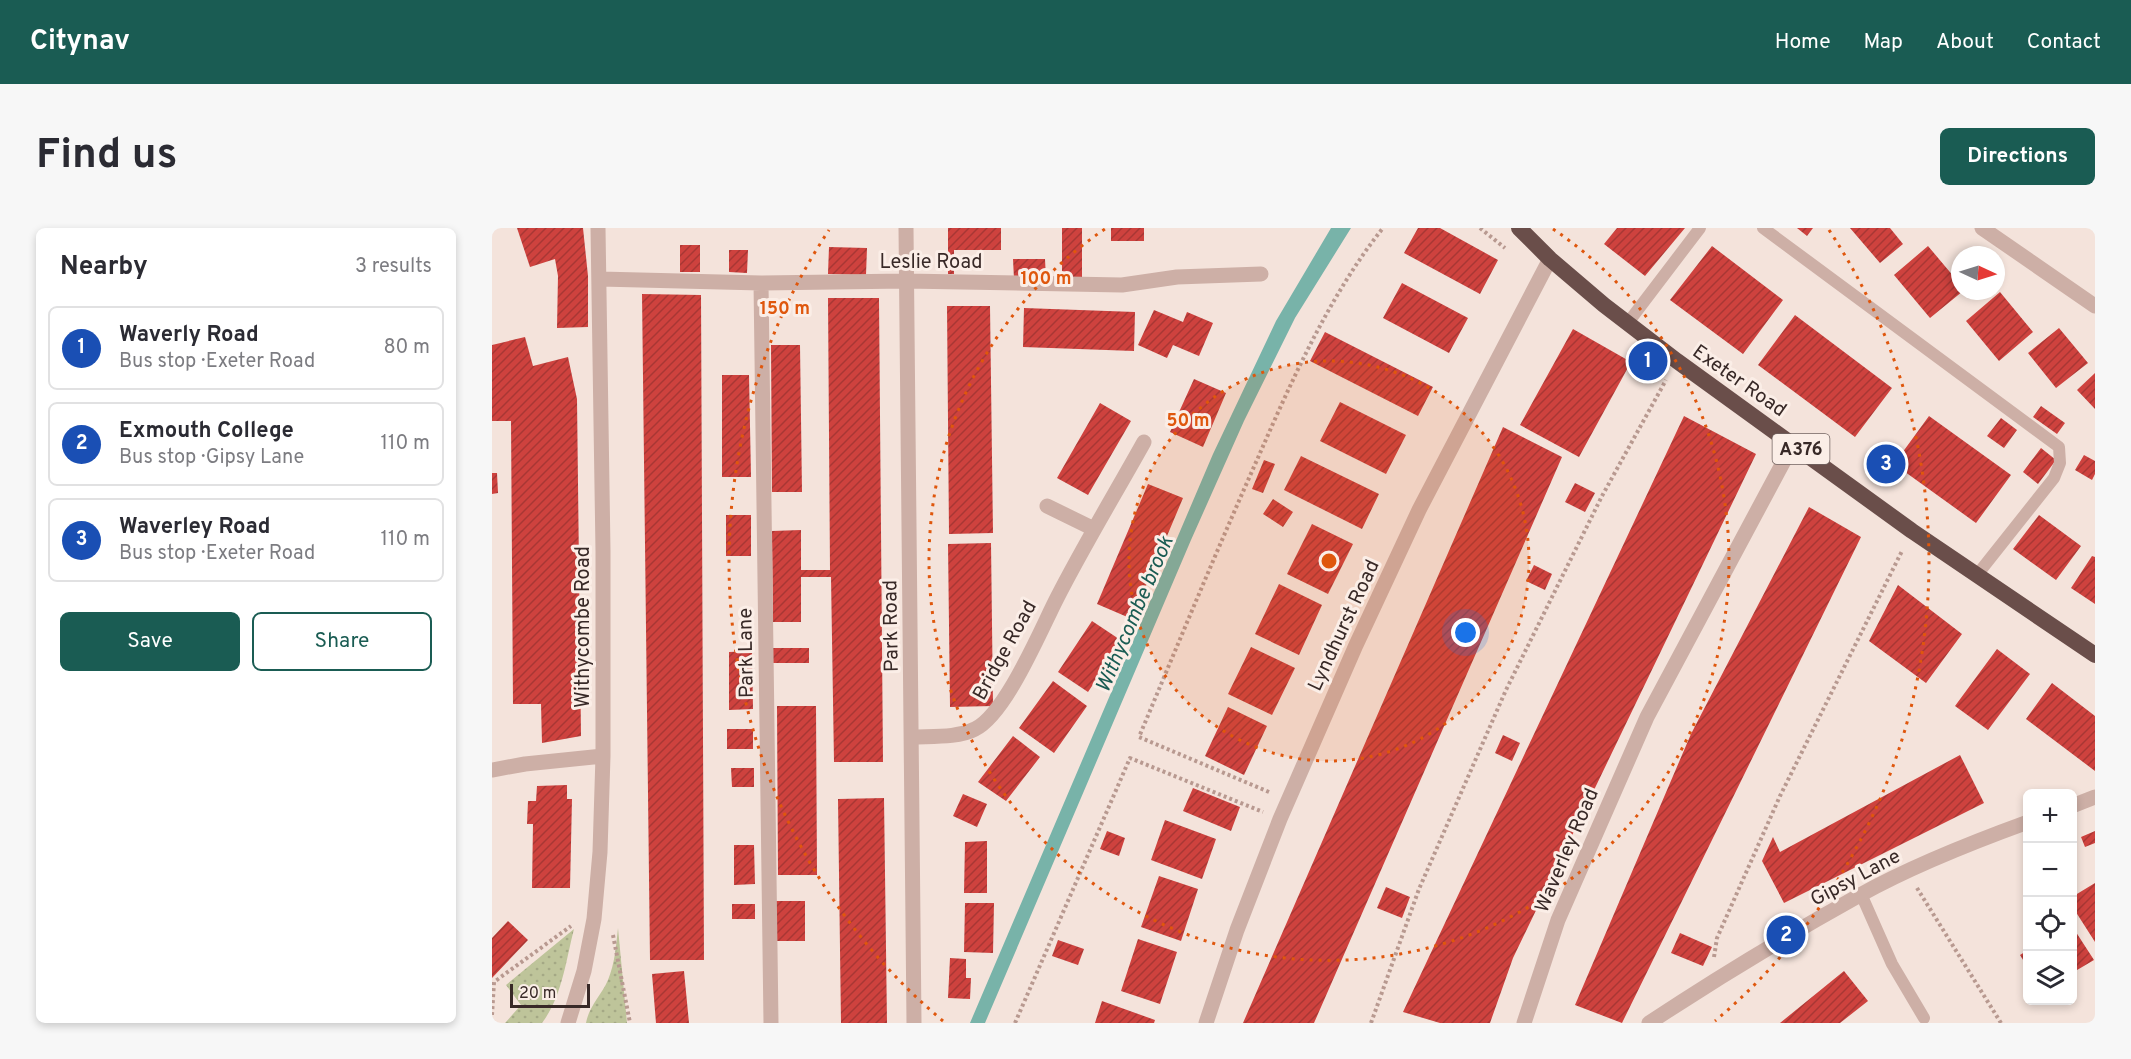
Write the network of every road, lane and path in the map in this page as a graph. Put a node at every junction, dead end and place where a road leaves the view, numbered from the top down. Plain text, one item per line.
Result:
1 (598, 228) edge
2 (906, 228) edge
3 (1383, 228) edge
4 (1480, 228) edge
5 (1519, 228) edge
6 (1700, 228) edge
7 (1763, 228) edge
8 (1982, 228) edge
9 (1507, 250) dead end
10 (1550, 259) junction
11 (1261, 274) dead end
12 (600, 279) junction
13 (906, 281) junction
14 (761, 283) junction
15 (2095, 306) edge
16 (1627, 324) junction
17 (1677, 361) junction
18 (1144, 442) dead end
19 (1793, 444) junction
20 (1047, 506) dead end
21 (1094, 530) junction
22 (1912, 531) junction
23 (1977, 575) junction
24 (2095, 655) edge
25 (912, 737) junction
26 (603, 756) junction
27 (492, 770) edge
28 (2095, 797) edge
29 (1288, 800) junction
30 (2077, 804) edge
31 (1280, 819) junction
32 (2023, 824) edge
33 (1906, 872) junction
34 (1861, 894) junction
35 (594, 910) junction
36 (1711, 983) junction
37 (492, 1015) edge
38 (1924, 1018) dead end
39 (568, 1023) edge
40 (630, 1023) edge
41 (771, 1023) edge
42 (914, 1023) edge
43 (1016, 1023) edge
44 (1206, 1023) edge
45 (1371, 1023) edge
46 (1524, 1023) edge
47 (1648, 1023) edge
48 (2001, 1023) edge

1 - 12 street, Withycombe Road
2 - 13 street, Park Road
3 - 29 path
4 - 9 path
5 - 10 highway, Exeter Road / A376
6 - 16 lane
7 - 23 lane
8 - 15 street
10 - 16 highway, Exeter Road / A376
10 - 29 street, Lyndhurst Road
11 - 13 street, Leslie Road
12 - 14 street, Leslie Road
12 - 26 street, Withycombe Road
13 - 14 street, Leslie Road
13 - 25 street, Park Road
14 - 41 street, Park Lane
16 - 17 highway, Exeter Road / A376
17 - 19 highway, Exeter Road / A376
17 - 45 path
18 - 21 street, Bridge Road
19 - 22 highway, Exeter Road / A376
19 - 46 street, Waverley Road
20 - 21 street
21 - 25 street, Bridge Road
22 - 23 highway, Exeter Road / A376
22 - 36 path
23 - 24 highway, Exeter Road / A376
25 - 42 street, Park Road
26 - 27 street
26 - 35 street, Withycombe Road
28 - 30 street
29 - 31 street, Lyndhurst Road
31 - 43 path
31 - 44 street, Lyndhurst Road
32 - 33 street, Gipsy Lane
33 - 34 street, Gipsy Lane
33 - 48 path
34 - 36 street, Gipsy Lane
34 - 38 lane
35 - 37 path
35 - 39 street, Withycombe Road
35 - 40 path
36 - 47 street, Gipsy Lane

